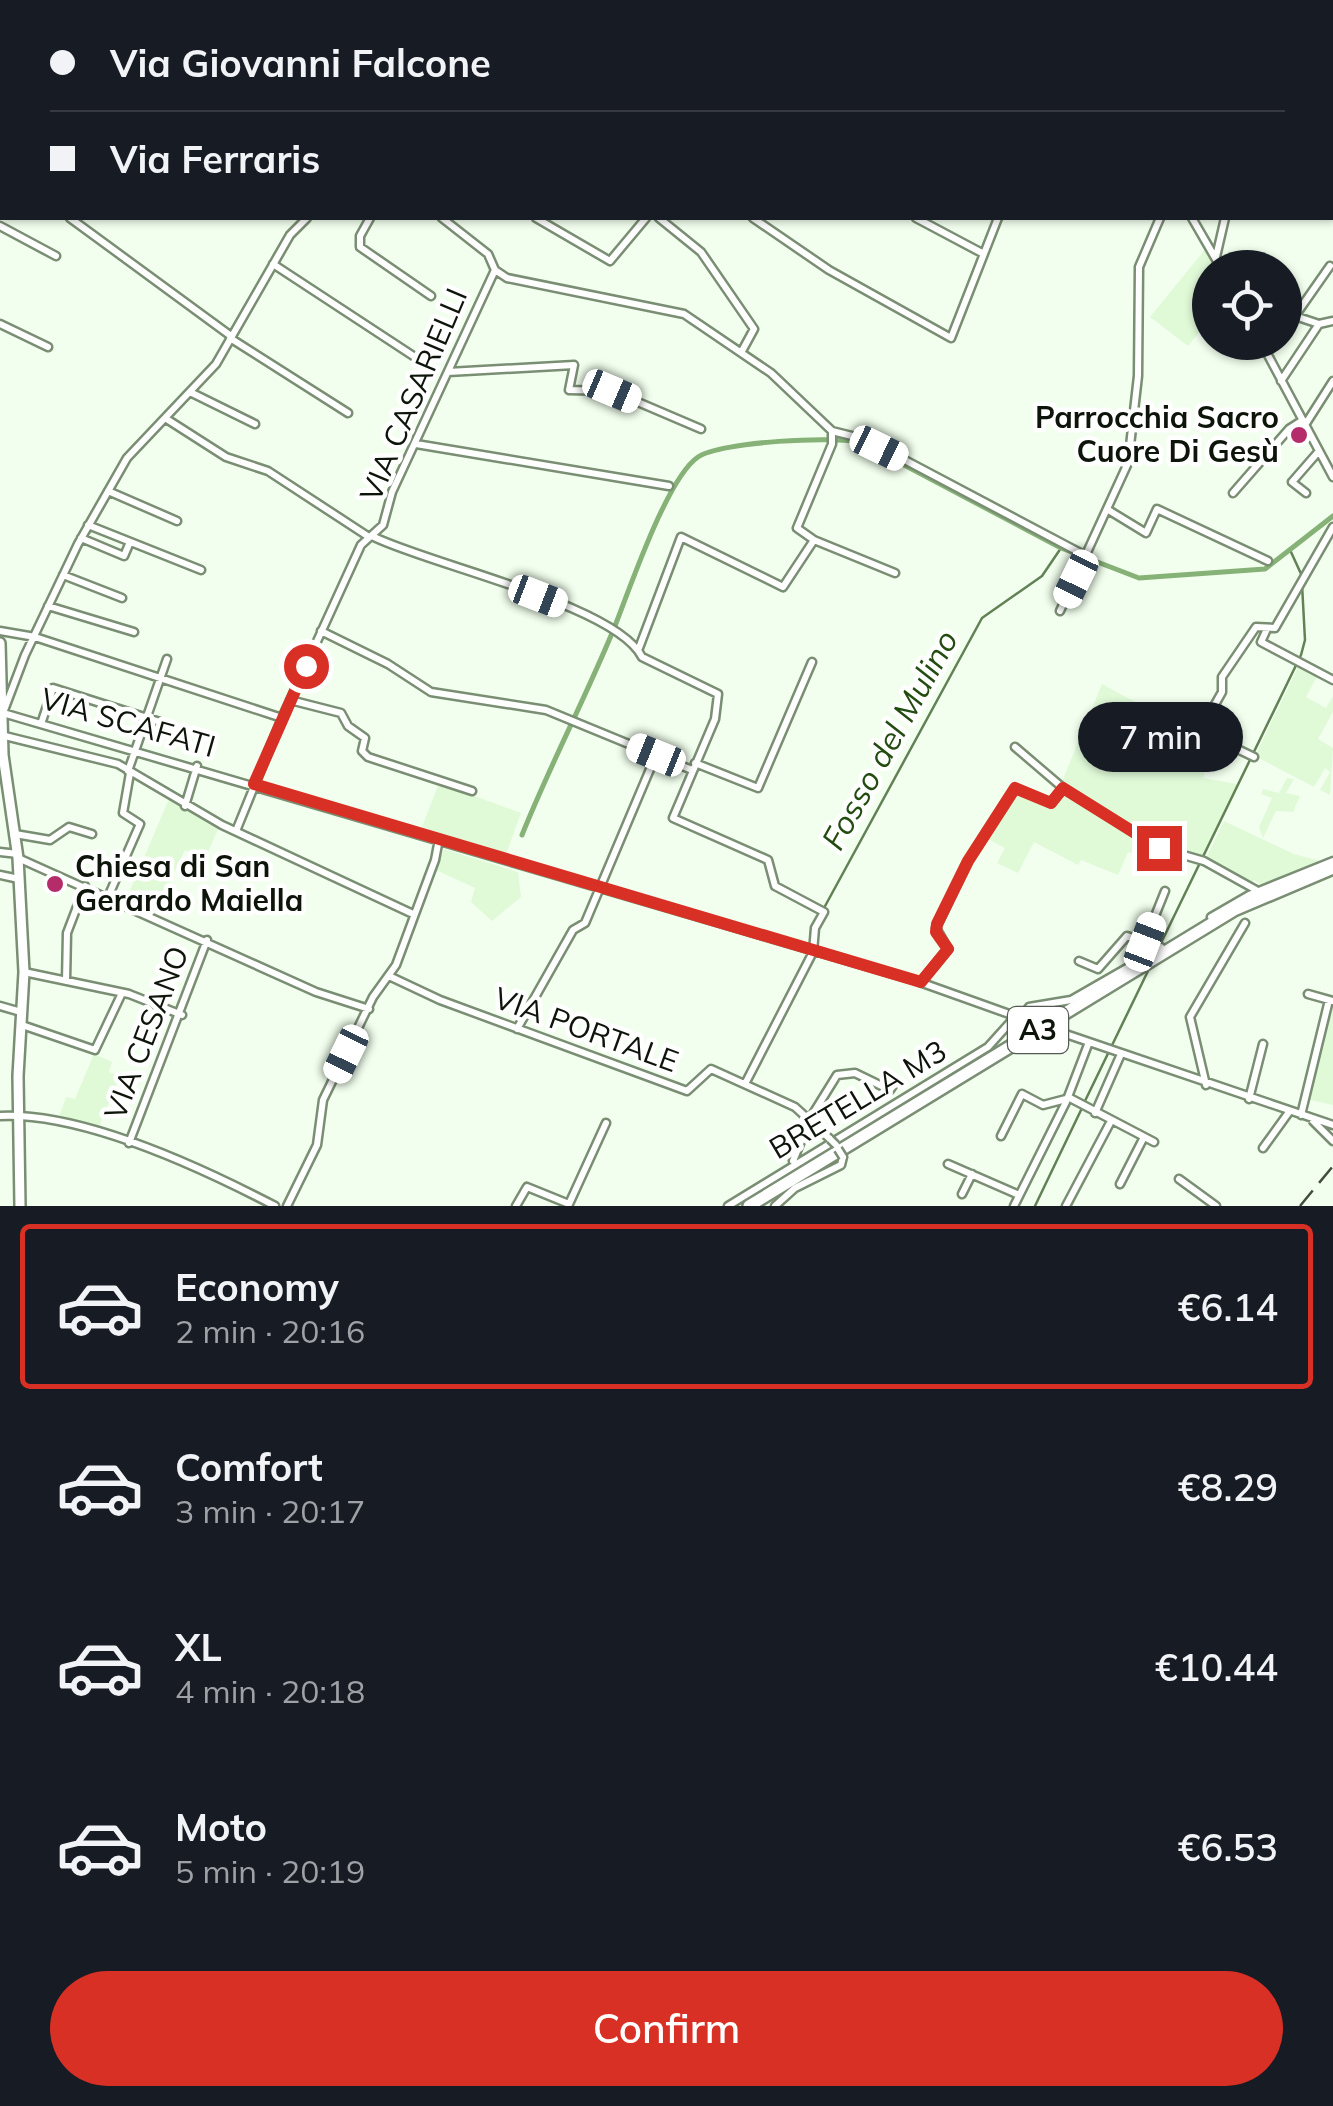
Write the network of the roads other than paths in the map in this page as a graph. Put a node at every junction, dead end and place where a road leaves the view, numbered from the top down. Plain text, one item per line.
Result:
1 (73, 220) edge
2 (306, 220) edge
3 (369, 220) edge
4 (445, 220) edge
5 (539, 220) edge
6 (644, 220) edge
7 (661, 220) edge
8 (756, 220) edge
9 (920, 220) edge
10 (997, 220) edge
11 (1159, 220) edge
12 (1193, 220) edge
13 (1225, 220) edge
14 (0, 226) edge
15 (1211, 250) edge
16 (1218, 250) edge
17 (982, 253) junction
18 (56, 256) dead end
19 (273, 264) junction
20 (1330, 266) dead end
21 (494, 270) junction
22 (431, 296) dead end
23 (1302, 305) edge
24 (1302, 321) edge
25 (1333, 321) edge
26 (0, 324) edge
27 (1319, 324) junction
28 (231, 337) junction
29 (48, 347) dead end
30 (742, 351) junction
31 (1270, 360) edge
32 (424, 362) dead end
33 (448, 372) junction
34 (1281, 381) junction
35 (1333, 381) edge
36 (190, 392) junction
37 (348, 414) dead end
38 (165, 418) junction
39 (1304, 422) junction
40 (254, 424) dead end
41 (701, 429) dead end
42 (832, 433) junction
43 (416, 444) junction
44 (1319, 451) junction
45 (1333, 478) edge
46 (669, 486) dead end
47 (108, 491) junction
48 (1232, 493) dead end
49 (1306, 493) dead end
50 (1110, 511) junction
51 (177, 521) dead end
52 (88, 525) junction
53 (1333, 527) edge
54 (372, 537) junction
55 (81, 538) junction
56 (814, 540) junction
57 (130, 542) junction
58 (1087, 559) junction
59 (1268, 561) dead end
60 (200, 570) dead end
61 (896, 574) dead end
62 (63, 575) junction
63 (122, 598) dead end
64 (48, 606) junction
65 (1060, 612) dead end
66 (1266, 629) junction
67 (0, 631) edge
68 (321, 631) junction
69 (134, 632) dead end
70 (36, 637) junction
71 (0, 644) edge
72 (638, 649) junction
73 (167, 659) dead end
74 (812, 662) dead end
75 (160, 677) junction
76 (1333, 680) edge
77 (290, 700) junction
78 (3, 712) junction
79 (146, 717) junction
80 (282, 718) junction
81 (42, 721) junction
82 (160, 722) dead end
83 (2, 735) edge
84 (1015, 747) dead end
85 (135, 749) junction
86 (656, 755) junction
87 (1252, 756) dead end
88 (197, 766) junction
89 (693, 767) junction
90 (129, 772) junction
91 (3, 778) edge
92 (254, 784) junction
93 (1063, 788) junction
94 (472, 791) dead end
95 (185, 806) junction
96 (236, 831) junction
97 (15, 834) junction
98 (92, 834) dead end
99 (439, 839) junction
100 (0, 852) edge
101 (18, 856) junction
102 (1333, 867) edge
103 (0, 875) edge
104 (19, 879) junction
105 (85, 886) junction
106 (602, 888) junction
107 (1165, 891) dead end
108 (1258, 891) junction
109 (108, 896) junction
110 (413, 914) junction
111 (1245, 923) dead end
112 (207, 940) junction
113 (1145, 942) junction
114 (1162, 948) junction
115 (813, 952) junction
116 (1079, 961) dead end
117 (24, 972) junction
118 (389, 976) junction
119 (66, 981) junction
120 (921, 982) junction
121 (122, 993) junction
122 (1308, 994) dead end
123 (1331, 1000) edge
124 (0, 1006) edge
125 (368, 1009) junction
126 (23, 1012) junction
127 (182, 1016) junction
128 (1009, 1019) junction
129 (22, 1025) junction
130 (1040, 1026) dead end
131 (1051, 1029) dead end
132 (517, 1030) junction
133 (1088, 1042) junction
134 (1263, 1044) dead end
135 (1120, 1054) junction
136 (896, 1082) dead end
137 (745, 1084) junction
138 (1206, 1085) junction
139 (1068, 1098) junction
140 (1250, 1099) junction
141 (1289, 1112) junction
142 (1095, 1113) junction
143 (18, 1115) junction
144 (0, 1116) edge
145 (1304, 1117) junction
146 (810, 1118) junction
147 (1111, 1121) junction
148 (606, 1122) dead end
149 (1333, 1125) edge
150 (1001, 1136) dead end
151 (1144, 1137) junction
152 (130, 1142) junction
153 (1154, 1142) dead end
154 (1333, 1142) edge
155 (1263, 1148) dead end
156 (793, 1161) dead end
157 (948, 1164) dead end
158 (972, 1174) junction
159 (1179, 1179) dead end
160 (1120, 1184) dead end
161 (962, 1194) dead end
162 (1019, 1195) junction
163 (1066, 1204) edge
164 (20, 1206) edge
165 (275, 1206) edge
166 (287, 1206) edge
167 (516, 1206) edge
168 (728, 1206) edge
169 (749, 1206) edge
170 (758, 1206) edge
171 (774, 1206) edge
172 (1014, 1206) edge
173 (1076, 1206) edge
174 (1216, 1206) edge

1 - 28 street
2 - 19 street
3 - 22 street
4 - 21 street
5 - 6 street
7 - 30 street
8 - 17 street
9 - 17 street
10 - 17 street
11 - 50 street
12 - 15 street
13 - 16 street
14 - 18 street
19 - 28 street
19 - 32 street
20 - 23 street
21 - 30 street
21 - 33 street, VIA CASARIELLI
24 - 27 street
25 - 27 street
26 - 29 street
27 - 34 street
28 - 36 street
28 - 37 street
30 - 42 street
31 - 34 street
33 - 41 street
33 - 43 street, VIA CASARIELLI
34 - 39 street
35 - 39 street
36 - 38 street
36 - 40 street
38 - 47 street
38 - 54 street
39 - 44 street
39 - 48 street
42 - 56 street
42 - 58 street
43 - 46 street
43 - 54 street, VIA CASARIELLI
44 - 45 street
44 - 49 street
47 - 51 street
47 - 52 street
50 - 58 street
50 - 59 street
52 - 55 street
52 - 57 street
53 - 66 street
54 - 68 street, VIA CASARIELLI
54 - 72 street
55 - 57 street
55 - 62 street
56 - 61 street
56 - 72 street
57 - 60 street
58 - 65 street
62 - 63 street
62 - 64 street
64 - 69 street
64 - 70 street
66 - 76 street
66 - 87 street
67 - 70 street
68 - 77 street, VIA CASARIELLI
68 - 86 street
70 - 75 street
70 - 78 street
71 - 78 main road
72 - 89 street
73 - 75 street
74 - 89 street
75 - 79 street
75 - 80 street
77 - 80 street, VIA CASARIELLI
77 - 94 street
78 - 81 street, VIA SCAFATI
78 - 83 main road
79 - 81 street
79 - 82 street
79 - 85 street
80 - 92 street, VIA CASARIELLI
81 - 85 street, VIA SCAFATI
83 - 90 street
83 - 91 main road
84 - 93 street
85 - 88 street, VIA SCAFATI
85 - 90 street
86 - 89 street
86 - 106 street
88 - 92 street, VIA SCAFATI
88 - 95 street
89 - 115 street
90 - 95 street
90 - 109 street
91 - 97 main road
92 - 96 street, VIA CASARIELLI
92 - 99 street, VIA SCAFATI
93 - 108 street
93 - 120 street
95 - 96 street
96 - 110 street
97 - 98 street
97 - 101 main road
99 - 106 street, VIA SCAFATI
99 - 110 street
100 - 101 street
101 - 104 main road
101 - 105 street
102 - 108 street
102 - 169 highway, A3
102 - 170 highway, A3
103 - 104 street
104 - 117 main road
105 - 109 street
105 - 119 street
106 - 115 street, VIA SCAFATI
106 - 132 street
107 - 113 street
108 - 114 street
109 - 112 street
110 - 118 street
111 - 138 street
112 - 125 street
112 - 127 street, VIA CESANO
113 - 114 street
113 - 116 street
114 - 128 street
115 - 120 street, VIA SCAFATI
115 - 137 street
117 - 119 street
117 - 126 main road
118 - 125 street
118 - 132 street, VIA PORTALE
119 - 121 street
120 - 128 street, VIA SCAFATI
121 - 127 street
121 - 129 street
122 - 123 street
123 - 145 street
124 - 126 street
125 - 166 street
126 - 129 main road
127 - 152 street, VIA CESANO
128 - 130 street, VIA SCAFATI
128 - 168 street, BRETELLA M3
129 - 143 main road
131 - 133 street
132 - 137 street, VIA PORTALE
133 - 135 street
133 - 139 street
134 - 140 street
135 - 138 street
135 - 142 street
136 - 146 street
137 - 146 street, VIA PORTALE
138 - 140 street
139 - 142 street
139 - 150 street
139 - 162 street
140 - 141 street
141 - 145 street
141 - 155 street
142 - 147 street
143 - 144 street
143 - 152 street
143 - 164 main road
145 - 149 street
145 - 154 street
146 - 156 street
146 - 171 street, VIA PORTALE, bridge
147 - 151 street
147 - 163 street
148 - 167 street
151 - 153 street
151 - 160 street
152 - 165 street
157 - 158 street
158 - 161 street
158 - 162 street
159 - 174 street
162 - 172 street
163 - 173 street

